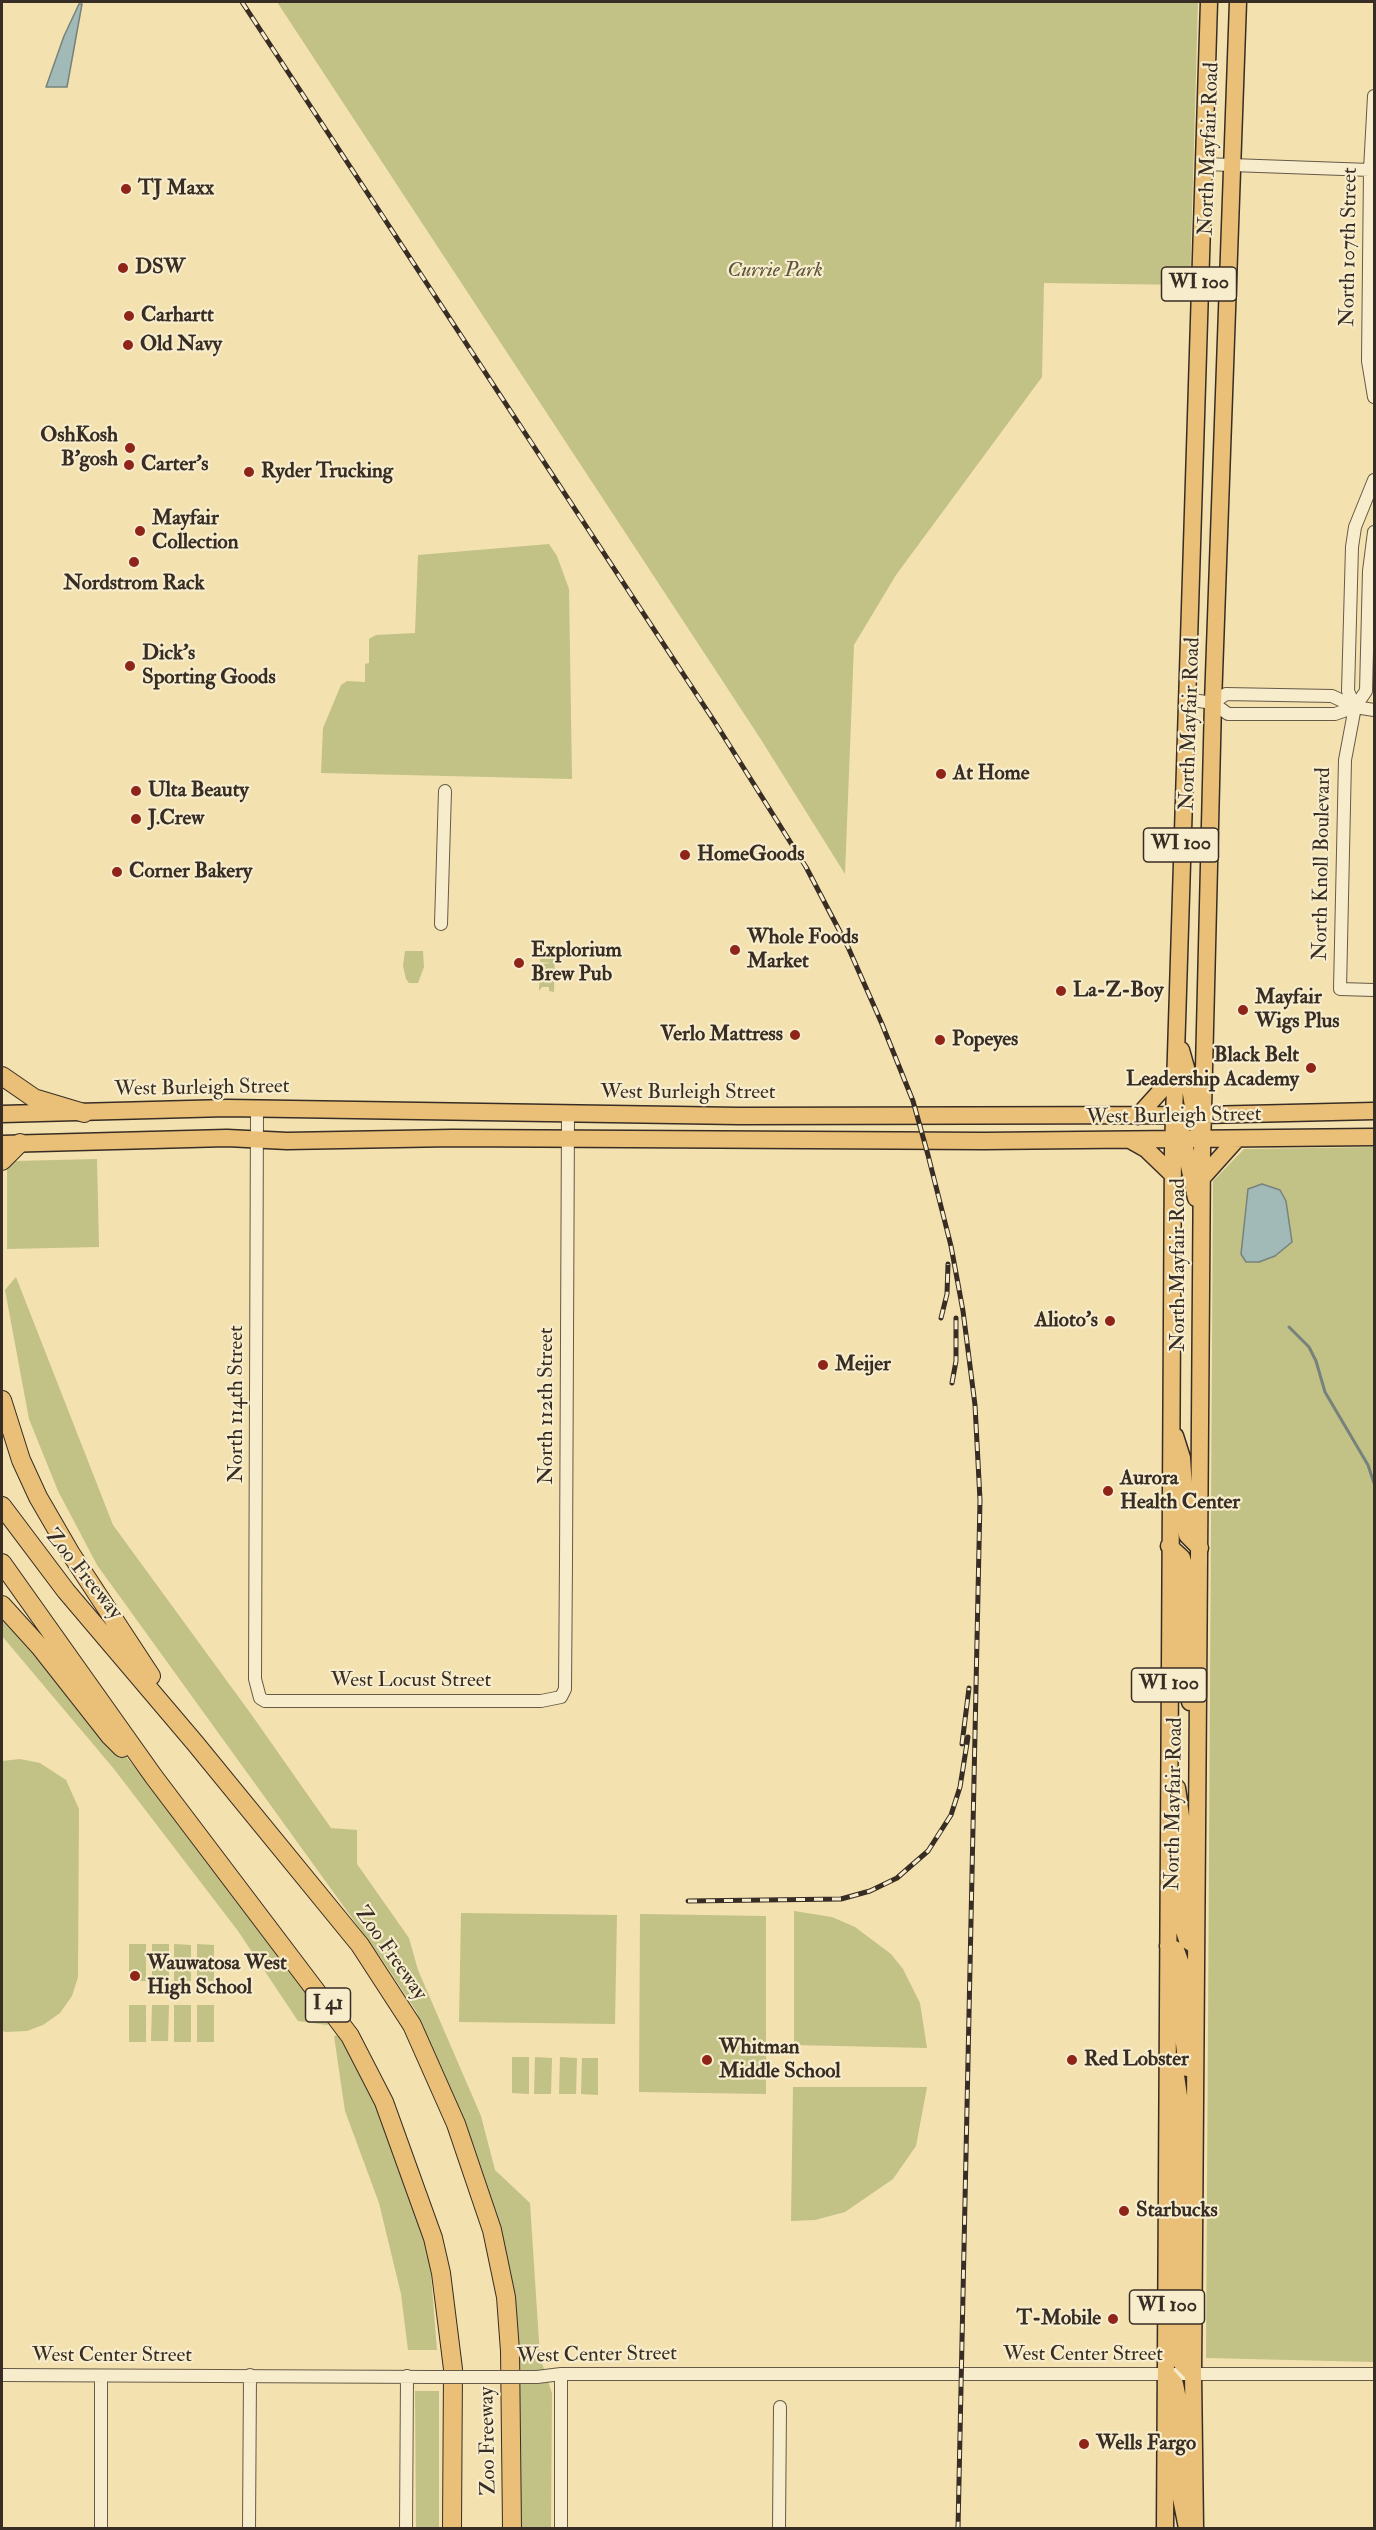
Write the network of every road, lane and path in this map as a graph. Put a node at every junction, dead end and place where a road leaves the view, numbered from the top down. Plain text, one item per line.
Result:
1 (1209, 2) edge
2 (1238, 2) edge
3 (1374, 96) edge
4 (1204, 164) junction
5 (1232, 165) junction
6 (1370, 170) junction
7 (1374, 397) edge
8 (1374, 480) edge
9 (1374, 532) edge
10 (1185, 699) junction
11 (1214, 704) junction
12 (1355, 707) junction
13 (1374, 710) edge
14 (446, 791) dead end
15 (441, 924) dead end
16 (1374, 990) edge
17 (1176, 1035) junction
18 (1175, 1075) junction
19 (2, 1076) edge
20 (257, 1109) junction
21 (1374, 1111) edge
22 (84, 1113) junction
23 (2, 1114) edge
24 (568, 1115) junction
25 (1174, 1115) junction
26 (1198, 1115) junction
27 (1138, 1116) junction
28 (1374, 1137) edge
29 (568, 1139) junction
30 (1202, 1139) junction
31 (1238, 1139) junction
32 (256, 1140) junction
33 (1129, 1140) junction
34 (1179, 1140) junction
35 (11, 1143) edge
36 (2, 1161) edge
37 (1173, 1175) junction
38 (1202, 1178) junction
39 (1202, 1216) junction
40 (2, 1400) edge
41 (1170, 1424) junction
42 (2, 1506) edge
43 (1169, 1546) junction
44 (1200, 1548) junction
45 (2, 1563) edge
46 (2, 1605) edge
47 (561, 1697) joint
48 (260, 1698) joint
49 (1169, 1739) junction
50 (195, 1743) junction
51 (1198, 1748) junction
52 (154, 1778) junction
53 (1168, 1946) junction
54 (1196, 1946) junction
55 (1168, 2027) junction
56 (1195, 2110) junction
57 (561, 2374) junction
58 (1167, 2374) junction
59 (1193, 2374) junction
60 (1374, 2374) edge
61 (2, 2375) edge
62 (250, 2375) junction
63 (101, 2376) junction
64 (407, 2376) junction
65 (780, 2407) dead end
66 (1166, 2476) junction
67 (101, 2529) edge
68 (249, 2529) edge
69 (406, 2529) edge
70 (452, 2529) edge
71 (513, 2529) edge
72 (561, 2529) edge
73 (779, 2529) edge
74 (1165, 2529) edge
75 (1174, 2529) edge
76 (1187, 2529) edge
77 (1195, 2529) edge

1 - 4 main road, North Mayfair Road / WI 100
2 - 5 main road, North Mayfair Road / WI 100
3 - 6 street, North 107th Street
4 - 5 street
4 - 10 main road, North Mayfair Road / WI 100
5 - 6 street
5 - 11 main road, North Mayfair Road / WI 100
6 - 7 street, North 107th Street
8 - 12 street, North Knoll Boulevard
9 - 12 street, North Knoll Boulevard
10 - 11 street
10 - 17 main road, North Mayfair Road / WI 100
11 - 12 street
11 - 12 street
11 - 26 main road, North Mayfair Road / WI 100
12 - 13 street
12 - 16 street, North Knoll Boulevard
14 - 15 street
17 - 18 main road, North Mayfair Road / WI 100
17 - 26 main road
18 - 25 main road, North Mayfair Road / WI 100
18 - 27 main road
19 - 22 highway
20 - 22 main road, West Burleigh Street
20 - 24 main road, West Burleigh Street
20 - 32 street, North 114th Street
21 - 26 main road, West Burleigh Street
22 - 23 main road, West Burleigh Street
24 - 27 main road, West Burleigh Street
24 - 29 street, North 112th Street
25 - 26 main road, West Burleigh Street
25 - 27 main road, West Burleigh Street
25 - 34 main road
26 - 30 main road
28 - 31 main road, West Burleigh Street
29 - 32 main road, West Burleigh Street
29 - 33 main road, West Burleigh Street
29 - 47 street, North 112th Street
30 - 31 main road, West Burleigh Street
30 - 34 main road, West Burleigh Street
30 - 38 main road, North Mayfair Road / WI 100
31 - 38 main road
32 - 35 main road, West Burleigh Street
32 - 48 street, North 114th Street
33 - 34 main road, West Burleigh Street
33 - 37 main road
34 - 37 main road, North Mayfair Road / WI 100
34 - 39 main road
35 - 36 highway
37 - 41 main road, North Mayfair Road / WI 100
38 - 39 main road, North Mayfair Road / WI 100
39 - 44 main road, North Mayfair Road / WI 100
40 - 50 highway
41 - 43 main road, North Mayfair Road / WI 100
41 - 44 main road
42 - 50 highway, Zoo Freeway
43 - 49 main road, North Mayfair Road / WI 100
43 - 51 main road
44 - 51 main road, North Mayfair Road / WI 100
45 - 52 highway, Zoo Freeway / I 41
46 - 52 highway
47 - 48 street, West Locust Street
49 - 53 main road, North Mayfair Road / WI 100
49 - 54 main road
50 - 71 highway, Zoo Freeway
51 - 54 main road, North Mayfair Road / WI 100
52 - 70 highway, Zoo Freeway / I 41
53 - 55 main road, North Mayfair Road / WI 100
53 - 56 main road
54 - 56 main road, North Mayfair Road / WI 100
55 - 58 main road, North Mayfair Road / WI 100
55 - 59 main road
56 - 59 main road, North Mayfair Road / WI 100
57 - 58 street, West Center Street
57 - 64 street, West Center Street, bridge
57 - 72 street
58 - 59 street, West Center Street
58 - 66 main road, North Mayfair Road / WI 100
58 - 76 main road
59 - 60 street, West Center Street
59 - 77 main road, North Mayfair Road / WI 100
61 - 63 street, West Center Street
62 - 63 street, West Center Street
62 - 64 street, West Center Street
62 - 68 street
63 - 67 street
64 - 69 street
65 - 73 street
66 - 74 main road, North Mayfair Road / WI 100
66 - 75 main road

